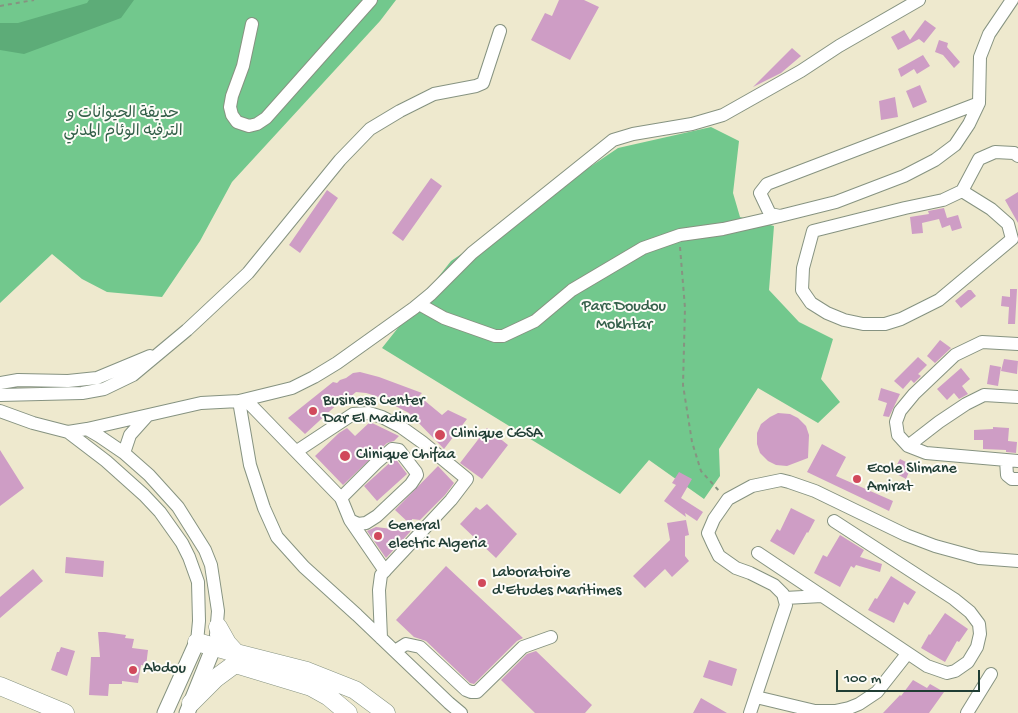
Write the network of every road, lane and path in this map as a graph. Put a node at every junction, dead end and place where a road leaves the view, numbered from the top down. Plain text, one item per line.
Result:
1 (34, 0) edge
2 (371, 0) edge
3 (919, 0) edge
4 (1012, 0) edge
5 (0, 6) edge
6 (252, 24) dead end
7 (500, 31) dead end
8 (979, 103) junction
9 (1018, 156) edge
10 (962, 191) junction
11 (780, 216) junction
12 (680, 235) junction
13 (419, 304) junction
14 (1018, 344) edge
15 (159, 352) junction
16 (0, 383) edge
17 (0, 395) edge
18 (1018, 397) edge
19 (243, 400) junction
20 (0, 411) edge
21 (147, 416) junction
22 (87, 429) junction
23 (68, 432) junction
24 (908, 446) junction
25 (297, 451) junction
26 (124, 453) junction
27 (1012, 460) edge
28 (1018, 479) edge
29 (341, 498) junction
30 (728, 499) junction
31 (350, 520) junction
32 (834, 521) dead end
33 (758, 553) dead end
34 (1018, 561) edge
35 (385, 571) junction
36 (822, 596) junction
37 (785, 598) junction
38 (218, 627) junction
39 (551, 637) dead end
40 (381, 638) junction
41 (204, 649) junction
42 (395, 651) junction
43 (907, 654) junction
44 (235, 658) junction
45 (991, 674) dead end
46 (0, 686) edge
47 (756, 697) junction
48 (189, 708) edge
49 (65, 713) edge
50 (165, 713) edge
51 (348, 713) edge
52 (386, 713) edge
53 (461, 713) edge
54 (750, 713) edge
55 (967, 713) edge

1 - 5 path
2 - 6 street
3 - 13 street
4 - 8 street
7 - 15 street
8 - 11 street
8 - 11 street
9 - 10 street
10 - 10 street
11 - 12 street
12 - 13 street
12 - 30 path
13 - 19 street
14 - 24 street
15 - 16 street
15 - 17 street
18 - 24 street
19 - 21 street
19 - 25 street
19 - 40 street
20 - 23 street
21 - 22 street
21 - 26 street
22 - 23 street
22 - 26 street
23 - 41 street
24 - 27 street
25 - 29 street
25 - 35 street
26 - 38 street
27 - 28 street
29 - 31 street
29 - 31 street
30 - 34 street
30 - 37 street
31 - 35 street
32 - 43 street
33 - 36 street
35 - 40 street
36 - 37 street
36 - 43 street
37 - 47 street
38 - 41 street
38 - 44 highway
39 - 42 street
40 - 42 street
41 - 44 highway
41 - 48 main road
41 - 50 main road
42 - 53 street
43 - 47 street
44 - 48 highway
44 - 51 highway
44 - 52 highway
45 - 55 street
46 - 49 highway
47 - 54 street

